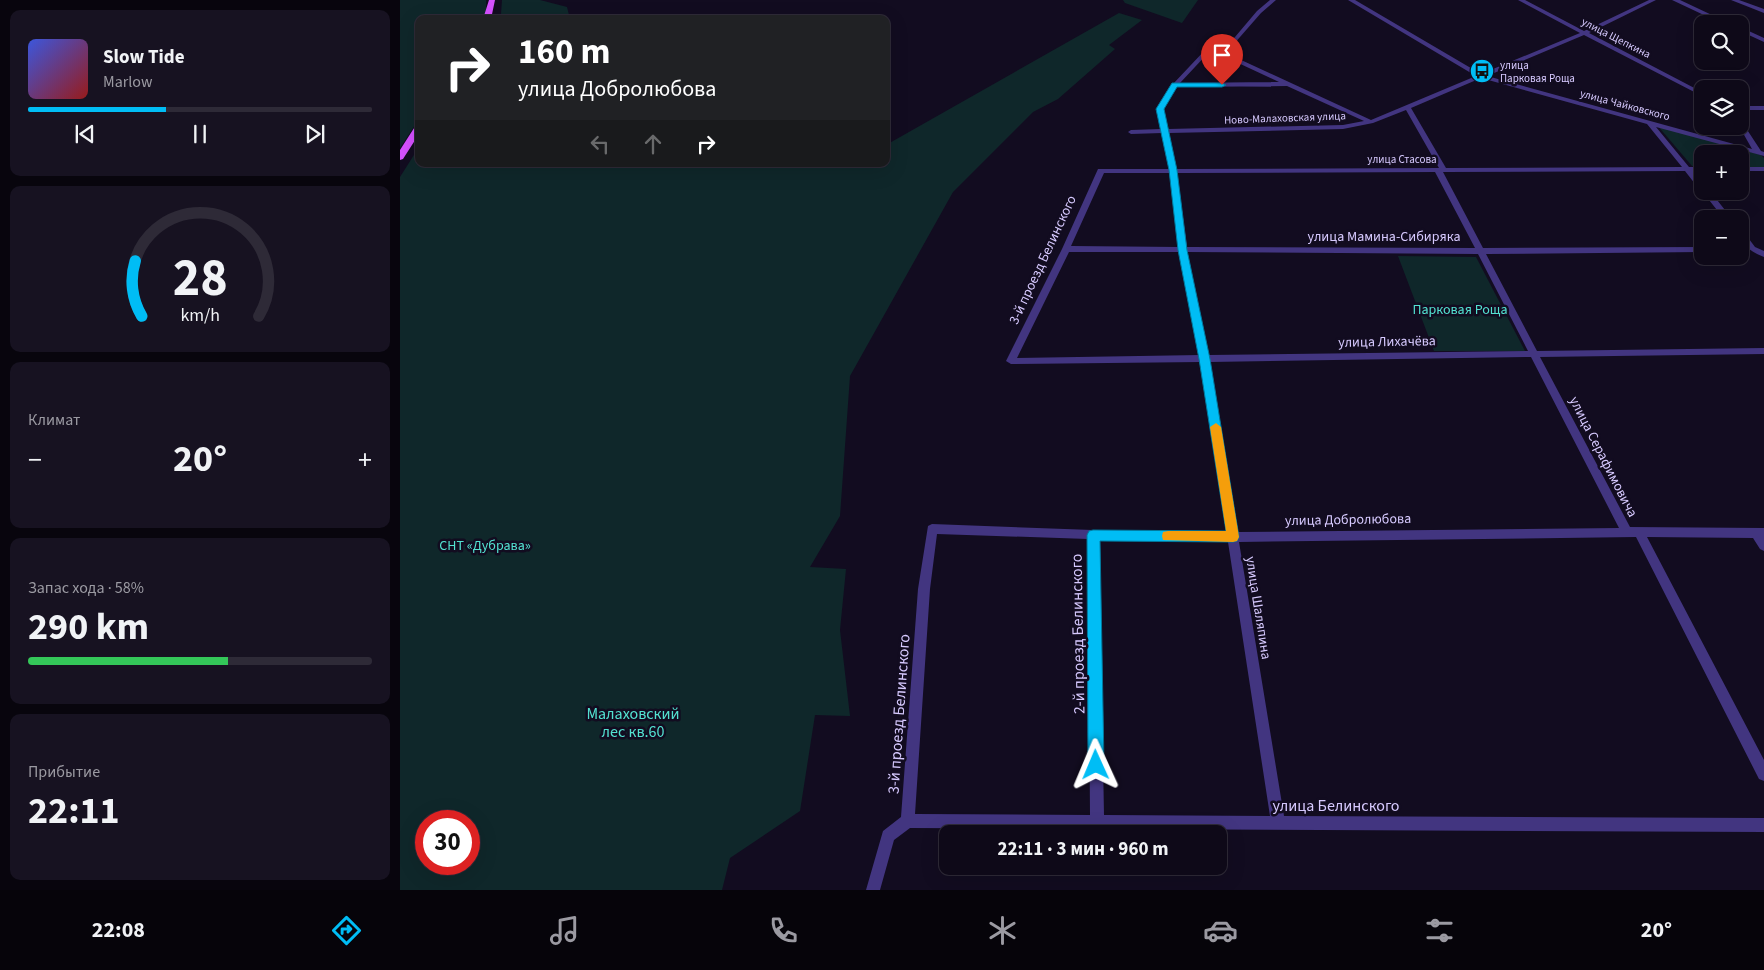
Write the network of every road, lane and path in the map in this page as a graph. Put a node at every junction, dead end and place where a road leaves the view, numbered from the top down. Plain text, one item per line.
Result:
1 (492, 0) edge
2 (1273, 0) edge
3 (1351, 0) edge
4 (1520, 0) edge
5 (1653, 0) edge
6 (1675, 0) edge
7 (1734, 0) edge
8 (1764, 11) edge
9 (488, 15) edge
10 (1708, 15) edge
11 (1584, 33) junction
12 (1749, 33) edge
13 (1764, 40) edge
14 (1221, 53) junction
15 (1480, 76) junction
16 (1289, 84) junction
17 (1175, 85) junction
18 (1694, 90) edge
19 (1408, 108) junction
20 (1749, 108) edge
21 (1764, 108) edge
22 (1649, 121) junction
23 (1371, 122) junction
24 (1131, 132) dead end
25 (1164, 132) junction
26 (415, 133) edge
27 (1748, 135) edge
28 (1761, 153) edge
29 (400, 157) edge
30 (1688, 169) junction
31 (1694, 169) edge
32 (1749, 169) edge
33 (1764, 169) edge
34 (1173, 170) junction
35 (1441, 170) junction
36 (1101, 171) joint
37 (1694, 177) edge
38 (1713, 200) edge
39 (1721, 210) edge
40 (1749, 244) edge
41 (1749, 248) edge
42 (1752, 248) junction
43 (1066, 249) junction
44 (1694, 249) edge
45 (1183, 250) junction
46 (1479, 251) junction
47 (1764, 254) edge
48 (1764, 351) edge
49 (1534, 354) junction
50 (1205, 359) junction
51 (1011, 361) joint
52 (932, 530) joint
53 (1627, 532) junction
54 (1639, 532) junction
55 (1760, 533) edge
56 (1093, 535) junction
57 (1233, 537) junction
58 (1764, 546) edge
59 (1764, 774) edge
60 (908, 821) junction
61 (1097, 823) junction
62 (1278, 823) junction
63 (1764, 825) edge
64 (873, 890) edge

1 - 9 main road
2 - 14 street
3 - 15 street, улица Чайковского
4 - 11 street, улица Щепкина
5 - 11 street, Ново-Малаховская улица
6 - 10 street
7 - 8 street
11 - 15 street, Ново-Малаховская улица
11 - 18 street, улица Щепкина
12 - 13 street
14 - 16 street
14 - 17 street, улица Шаляпина
15 - 19 street, Ново-Малаховская улица
15 - 22 street, улица Чайковского
16 - 17 street
16 - 23 street
17 - 25 street, улица Шаляпина
19 - 23 street, Ново-Малаховская улица
19 - 35 street, улица Серафимовича
20 - 21 street
22 - 28 street, улица Чайковского
22 - 30 street
23 - 25 street, Ново-Малаховская улица
24 - 25 street, Ново-Малаховская улица
25 - 34 street, улица Шаляпина
26 - 29 main road
27 - 28 street
30 - 31 street, улица Стасова
30 - 35 street, улица Стасова
30 - 37 street
32 - 33 street
34 - 35 street, улица Стасова
34 - 36 street, улица Стасова
34 - 45 street, улица Шаляпина
35 - 46 street, улица Серафимовича
36 - 43 street, 3-й проезд Белинского
38 - 39 street
40 - 42 street
41 - 42 street
42 - 47 street
43 - 45 street, улица Мамина-Сибиряка
43 - 51 street, 3-й проезд Белинского
44 - 46 street, улица Мамина-Сибиряка
45 - 46 street, улица Мамина-Сибиряка
45 - 50 street, улица Шаляпина
46 - 49 street, улица Серафимовича
48 - 49 street, улица Лихачёва
49 - 50 street, улица Лихачёва
49 - 53 street, улица Серафимовича
50 - 51 street, улица Лихачёва
50 - 57 street, улица Шаляпина
52 - 56 street, улица Добролюбова
52 - 60 street, 3-й проезд Белинского
53 - 54 street, улица Добролюбова
53 - 57 street, улица Добролюбова
54 - 55 street, улица Добролюбова
54 - 59 street, улица Серафимовича
55 - 58 street
56 - 57 street, улица Добролюбова
56 - 61 street, 2-й проезд Белинского
57 - 62 street, улица Шаляпина
60 - 61 street, улица Белинского
60 - 64 street
61 - 62 street, улица Белинского
62 - 63 street, улица Белинского

